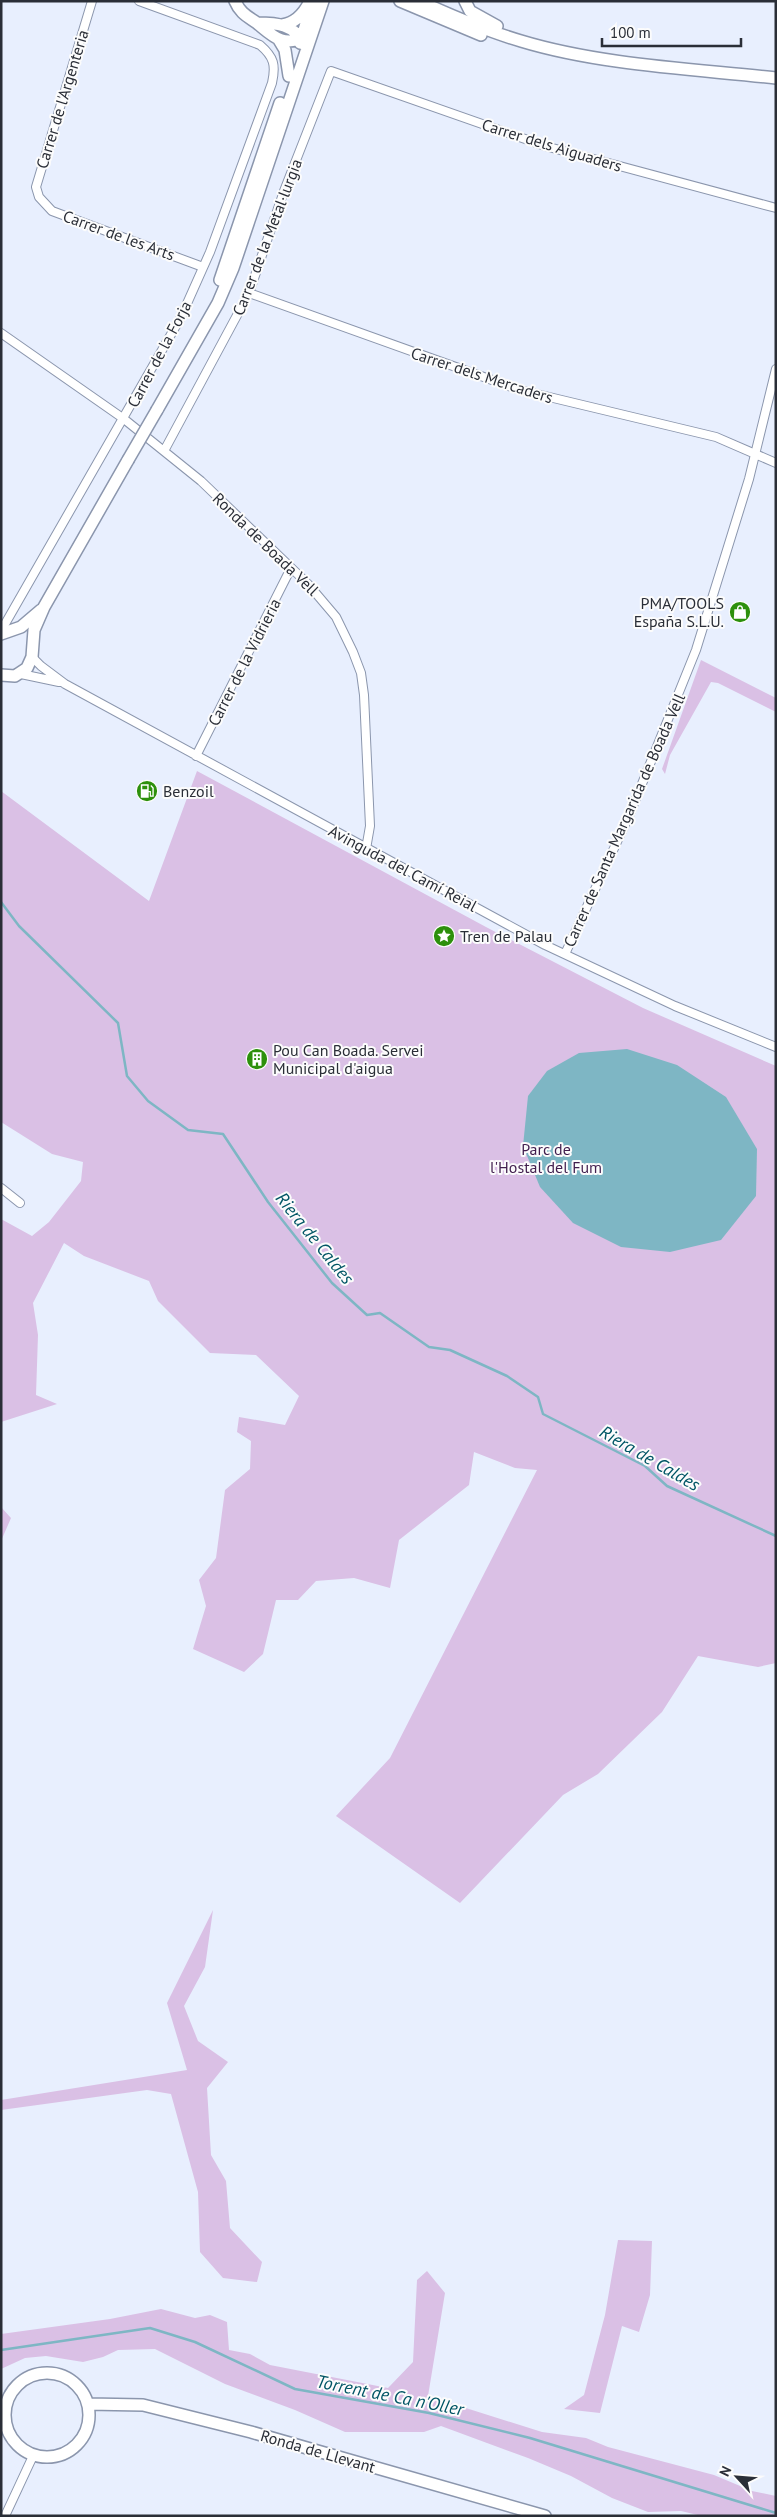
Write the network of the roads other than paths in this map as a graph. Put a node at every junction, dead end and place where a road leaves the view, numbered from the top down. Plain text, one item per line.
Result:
1 (92, 1) edge
2 (139, 1) edge
3 (234, 1) edge
4 (311, 1) edge
5 (323, 1) edge
6 (400, 1) edge
7 (419, 1) edge
8 (464, 1) edge
9 (257, 23) junction
10 (315, 24) junction
11 (282, 25) junction
12 (504, 36) junction
13 (302, 39) junction
14 (279, 40) junction
15 (305, 52) junction
16 (642, 63) junction
17 (331, 71) joint
18 (289, 76) junction
19 (776, 78) edge
20 (39, 197) joint
21 (776, 208) edge
22 (203, 267) junction
23 (249, 293) junction
24 (1, 333) edge
25 (201, 334) junction
26 (776, 369) edge
27 (124, 419) junction
28 (164, 451) junction
29 (754, 455) junction
30 (776, 463) edge
31 (292, 568) junction
32 (44, 606) junction
33 (4, 632) edge
34 (32, 652) junction
35 (10, 675) edge
36 (65, 684) junction
37 (1, 686) edge
38 (196, 756) junction
39 (366, 849) junction
40 (565, 954) junction
41 (776, 1047) edge
42 (1, 1188) edge
43 (20, 1203) dead end
44 (88, 2404) junction
45 (3, 2410) edge
46 (33, 2456) junction
47 (5, 2516) edge
48 (545, 2516) edge

1 - 20 street, Carrer de l'Argenteria
2 - 22 street, Carrer de la Forja
3 - 9 main road
4 - 11 main road
4 - 13 main road
5 - 10 main road
6 - 12 main road
7 - 12 main road
8 - 16 main road
9 - 11 main road
9 - 14 main road
10 - 13 main road
10 - 15 main road
11 - 13 main road
12 - 16 main road
13 - 14 main road
13 - 15 main road
13 - 18 main road
14 - 18 main road
15 - 25 main road
16 - 19 main road
17 - 21 street, Carrer dels Aiguaders
17 - 23 street, Carrer de la Metal·lurgia
18 - 25 main road
20 - 22 street, Carrer de les Arts
22 - 27 street, Carrer de la Forja
23 - 28 street, Carrer de la Metal·lurgia
23 - 29 street, Carrer dels Mercaders
24 - 27 street, Ronda de Boada Vell
25 - 32 main road, bridge
26 - 29 street, Carrer de Santa Margarida de Boada Vell
27 - 28 street, Ronda de Boada Vell
27 - 33 street, Carrer de la Forja
28 - 31 street, Ronda de Boada Vell
29 - 30 street, Carrer dels Mercaders
29 - 40 street, Carrer de Santa Margarida de Boada Vell
31 - 38 street, Carrer de la Vidrieria
31 - 39 street, Ronda de Boada Vell
32 - 33 main road
32 - 34 main road
33 - 34 main road
34 - 35 main road
34 - 36 street, Avinguda del Camí Reial
35 - 36 street, Avinguda del Camí Reial
35 - 37 main road
36 - 38 street, Avinguda del Camí Reial
38 - 39 street, Avinguda del Camí Reial
39 - 40 street, Avinguda del Camí Reial
40 - 41 street, Avinguda del Camí Reial
42 - 43 street
44 - 45 main road
44 - 46 main road
44 - 48 main road, Ronda de Llevant
45 - 46 main road
46 - 47 street

